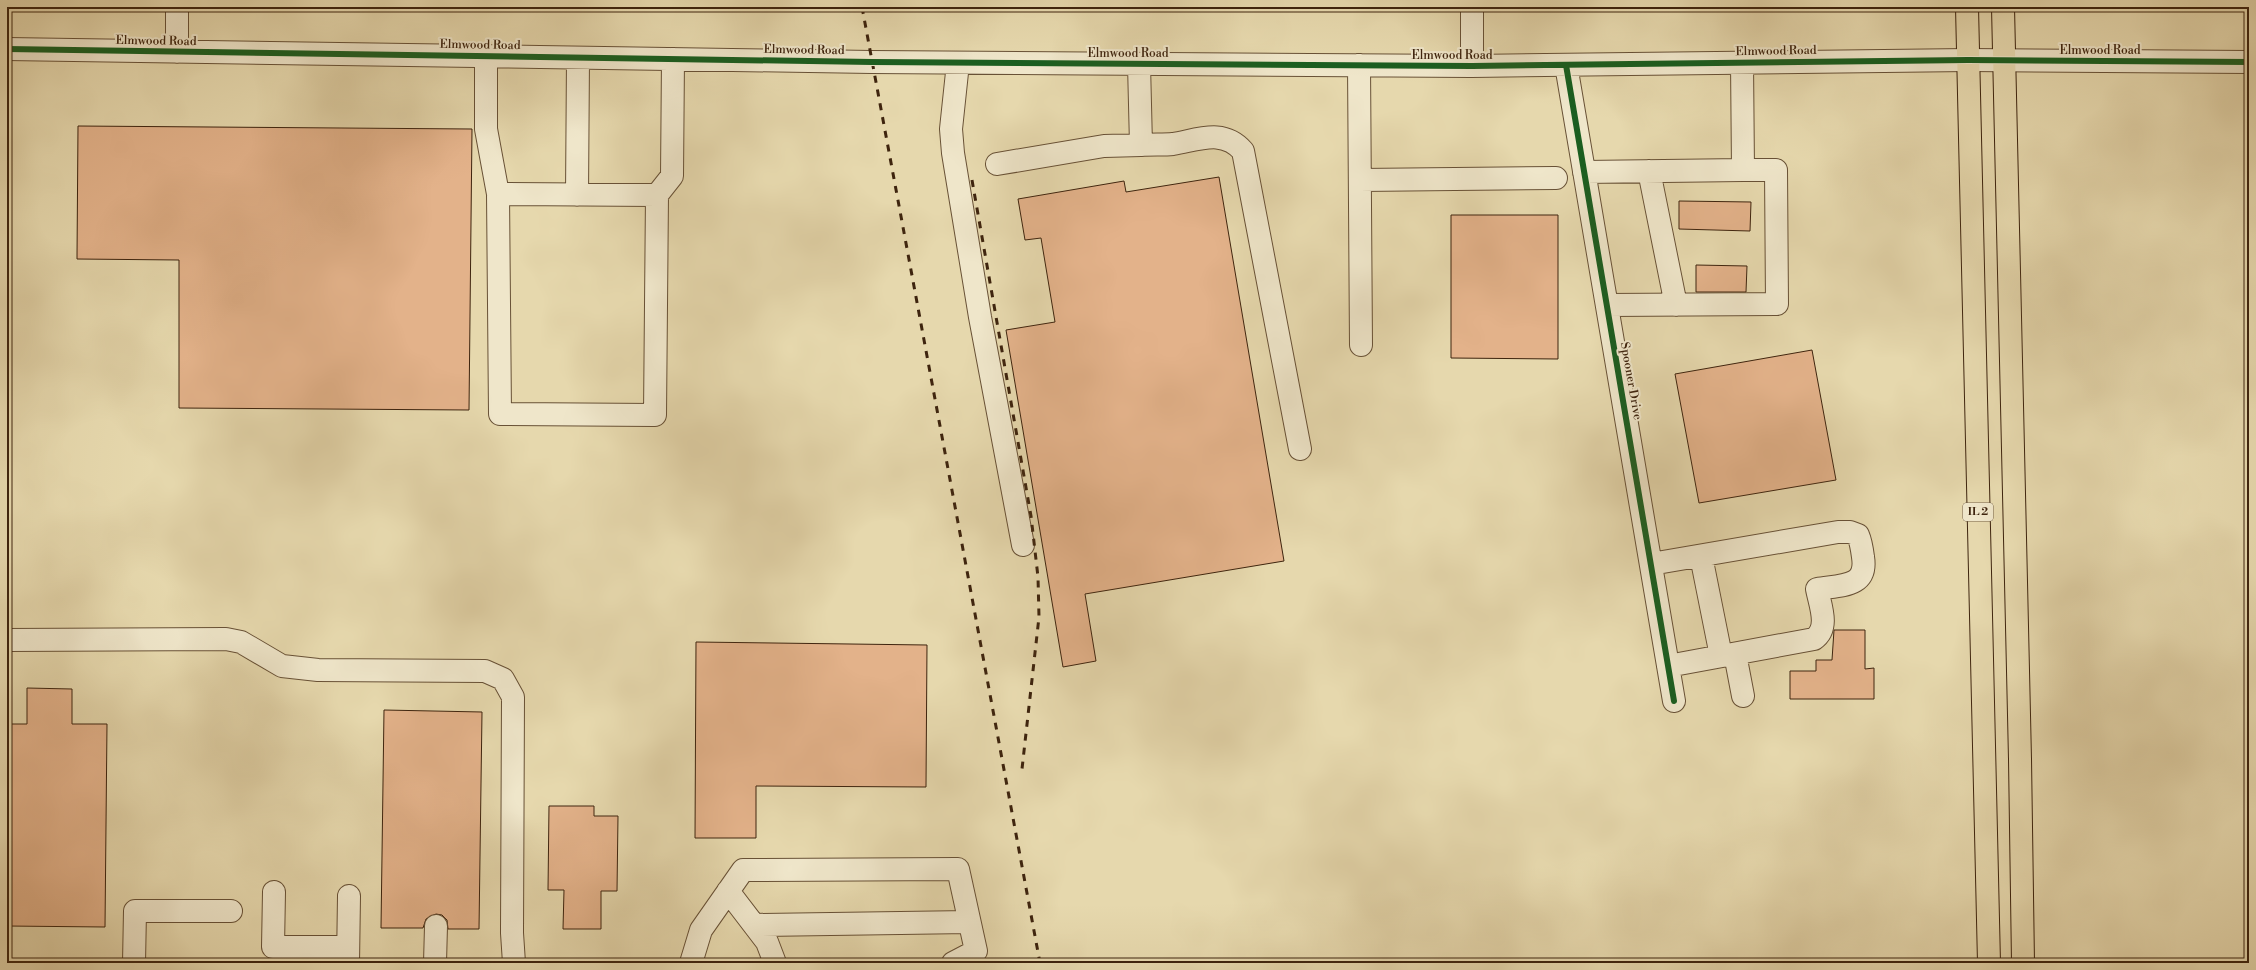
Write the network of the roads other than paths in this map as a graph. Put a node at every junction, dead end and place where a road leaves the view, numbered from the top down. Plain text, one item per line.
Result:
1 (178, 7) edge
2 (1472, 7) edge
3 (1967, 7) edge
4 (2003, 7) edge
5 (7, 49) edge
6 (177, 52) junction
7 (486, 56) junction
8 (578, 58) junction
9 (673, 59) junction
10 (1968, 60) junction
11 (2004, 61) junction
12 (1742, 62) junction
13 (2249, 62) edge
14 (958, 63) junction
15 (1139, 64) junction
16 (1359, 65) junction
17 (1566, 65) junction
18 (1472, 66) junction
19 (1141, 145) junction
20 (998, 164) dead end
21 (1743, 170) junction
22 (1649, 171) junction
23 (1584, 172) junction
24 (1556, 178) dead end
25 (1360, 180) junction
26 (498, 194) junction
27 (578, 195) junction
28 (657, 195) junction
29 (1607, 305) junction
30 (1676, 305) junction
31 (1361, 345) dead end
32 (1300, 449) dead end
33 (1022, 545) dead end
34 (1701, 556) junction
35 (1651, 564) junction
36 (7, 640) edge
37 (1728, 655) junction
38 (1668, 666) junction
39 (1743, 696) dead end
40 (1674, 701) dead end
41 (728, 891) junction
42 (274, 892) dead end
43 (349, 896) dead end
44 (231, 911) dead end
45 (970, 922) junction
46 (754, 925) junction
47 (436, 926) dead end
48 (348, 955) edge
49 (134, 963) edge
50 (436, 963) edge
51 (514, 963) edge
52 (691, 963) edge
53 (775, 963) edge
54 (953, 963) edge
55 (1989, 963) edge
56 (2023, 963) edge

1 - 6 street
2 - 18 street
3 - 10 main road, IL 2
4 - 11 main road
5 - 6 street, Elmwood Road
6 - 7 street, Elmwood Road
7 - 8 street, Elmwood Road
7 - 26 street
8 - 9 street, Elmwood Road
8 - 27 street
9 - 14 street, Elmwood Road
9 - 28 street
10 - 11 street, Elmwood Road
10 - 12 street, Elmwood Road
10 - 55 main road, IL 2
11 - 13 street, Elmwood Road
11 - 56 main road
12 - 17 street, Elmwood Road
12 - 21 street
14 - 15 street, Elmwood Road
14 - 33 street
15 - 16 street, Elmwood Road
15 - 19 street
16 - 18 street, Elmwood Road
16 - 25 street
17 - 18 street, Elmwood Road
17 - 23 street, Spooner Drive
19 - 20 street
19 - 32 street
21 - 22 street
21 - 30 street
22 - 23 street
22 - 30 street
23 - 29 street, Spooner Drive
24 - 25 street
25 - 31 street
26 - 27 street
26 - 28 street
27 - 28 street
29 - 30 street
29 - 35 street, Spooner Drive
34 - 35 street
34 - 37 street
34 - 37 street
35 - 38 street, Spooner Drive
36 - 51 street
37 - 38 street
37 - 39 street
38 - 40 street, Spooner Drive
41 - 45 street
41 - 46 street
41 - 52 street
42 - 48 street
43 - 48 street
44 - 49 street
45 - 46 street
45 - 54 street
46 - 53 street
47 - 50 street

